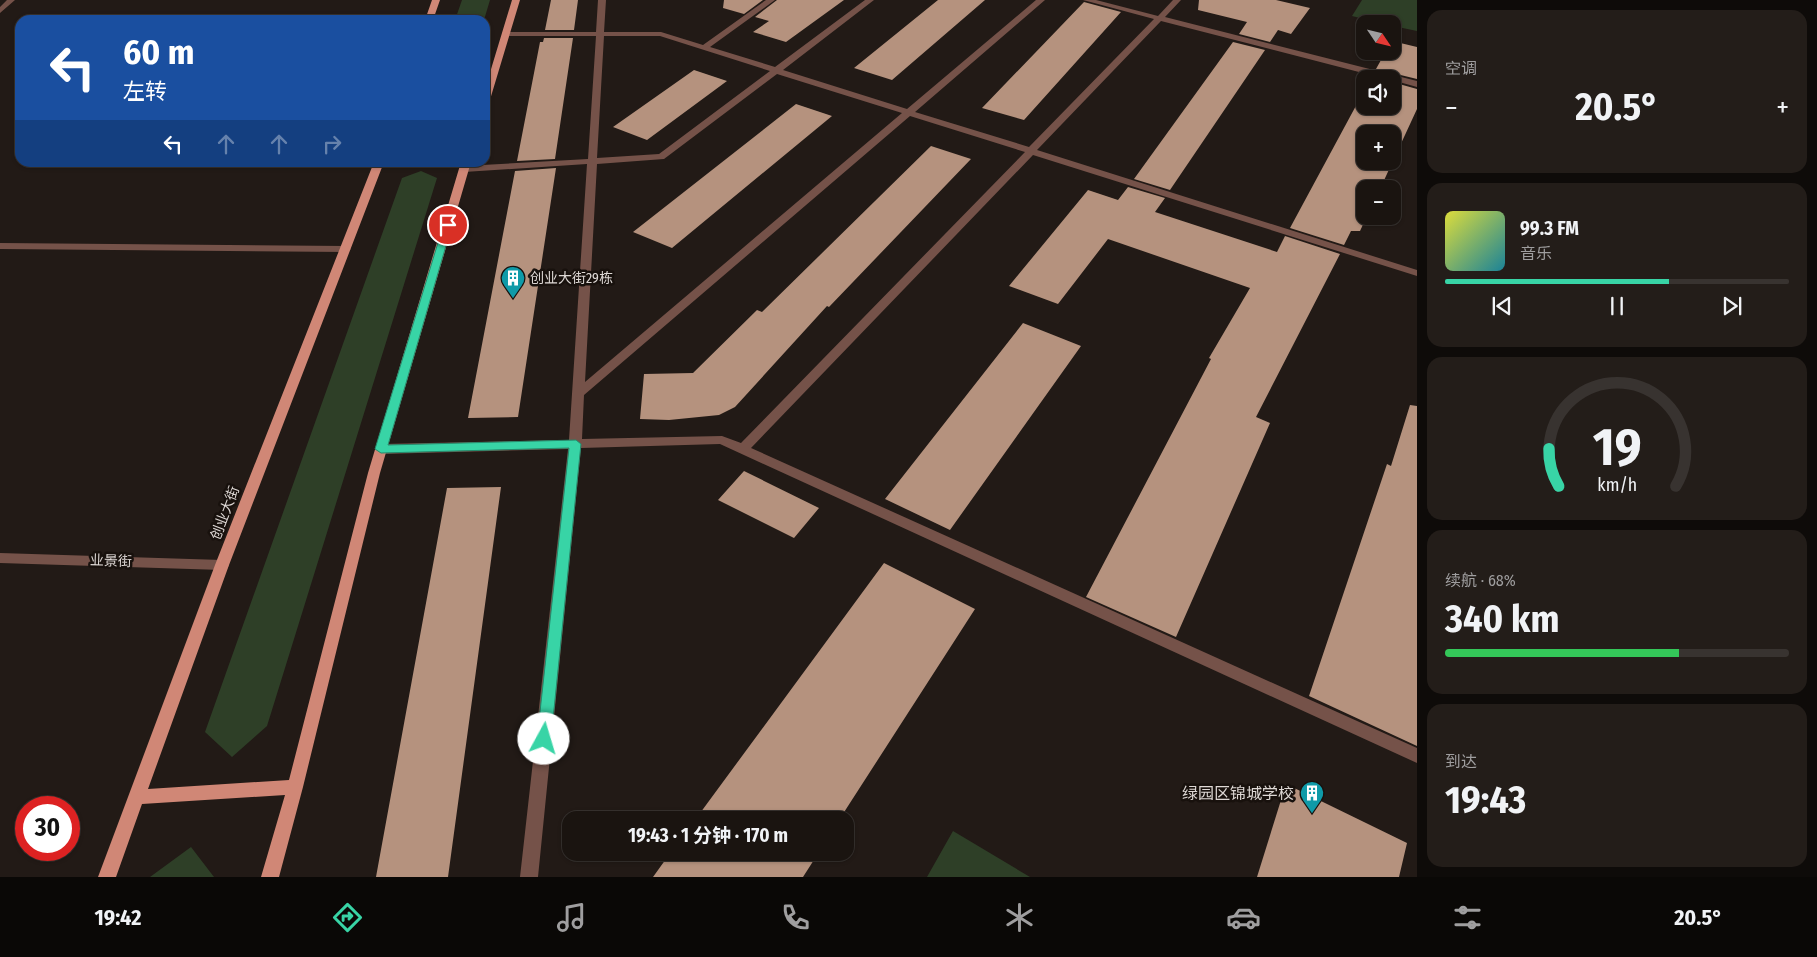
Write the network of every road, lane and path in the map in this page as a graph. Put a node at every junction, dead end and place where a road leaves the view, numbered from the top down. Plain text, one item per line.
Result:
1 (11, 0) edge
2 (436, 0) edge
3 (516, 0) edge
4 (602, 0) edge
5 (771, 0) edge
6 (870, 0) edge
7 (1041, 0) edge
8 (1087, 0) edge
9 (1177, 0) edge
10 (0, 11) edge
11 (431, 15) edge
12 (1160, 18) junction
13 (507, 34) junction
14 (600, 34) junction
15 (703, 48) junction
16 (776, 71) junction
17 (1417, 84) edge
18 (490, 87) edge
19 (909, 113) junction
20 (1031, 151) junction
21 (592, 161) junction
22 (490, 165) edge
23 (377, 167) edge
24 (465, 167) edge
25 (0, 246) edge
26 (346, 249) junction
27 (1417, 273) edge
28 (578, 394) junction
29 (576, 444) junction
30 (381, 449) junction
31 (743, 449) junction
32 (0, 558) edge
33 (222, 565) junction
34 (1417, 756) edge
35 (295, 788) junction
36 (137, 797) junction
37 (107, 877) edge
38 (270, 877) edge
39 (529, 877) edge

1 - 10 street
2 - 11 main road
3 - 13 main road
4 - 14 street
5 - 15 street
6 - 16 street
7 - 19 street
8 - 12 street
9 - 12 street
12 - 17 street
12 - 20 street
13 - 14 street
13 - 18 main road
14 - 15 street
14 - 21 street
15 - 16 street
16 - 19 street
16 - 21 street
19 - 20 street
19 - 28 street
20 - 27 street
20 - 31 street
21 - 22 street
21 - 28 street
23 - 26 main road, 创业大街
24 - 30 main road
25 - 26 street
26 - 33 main road, 创业大街
28 - 29 street
29 - 30 street
29 - 31 street
29 - 39 street
30 - 35 main road
31 - 34 street
32 - 33 street, 业景街
33 - 36 main road, 创业大街
35 - 36 main road
35 - 38 main road
36 - 37 main road, 创业大街

